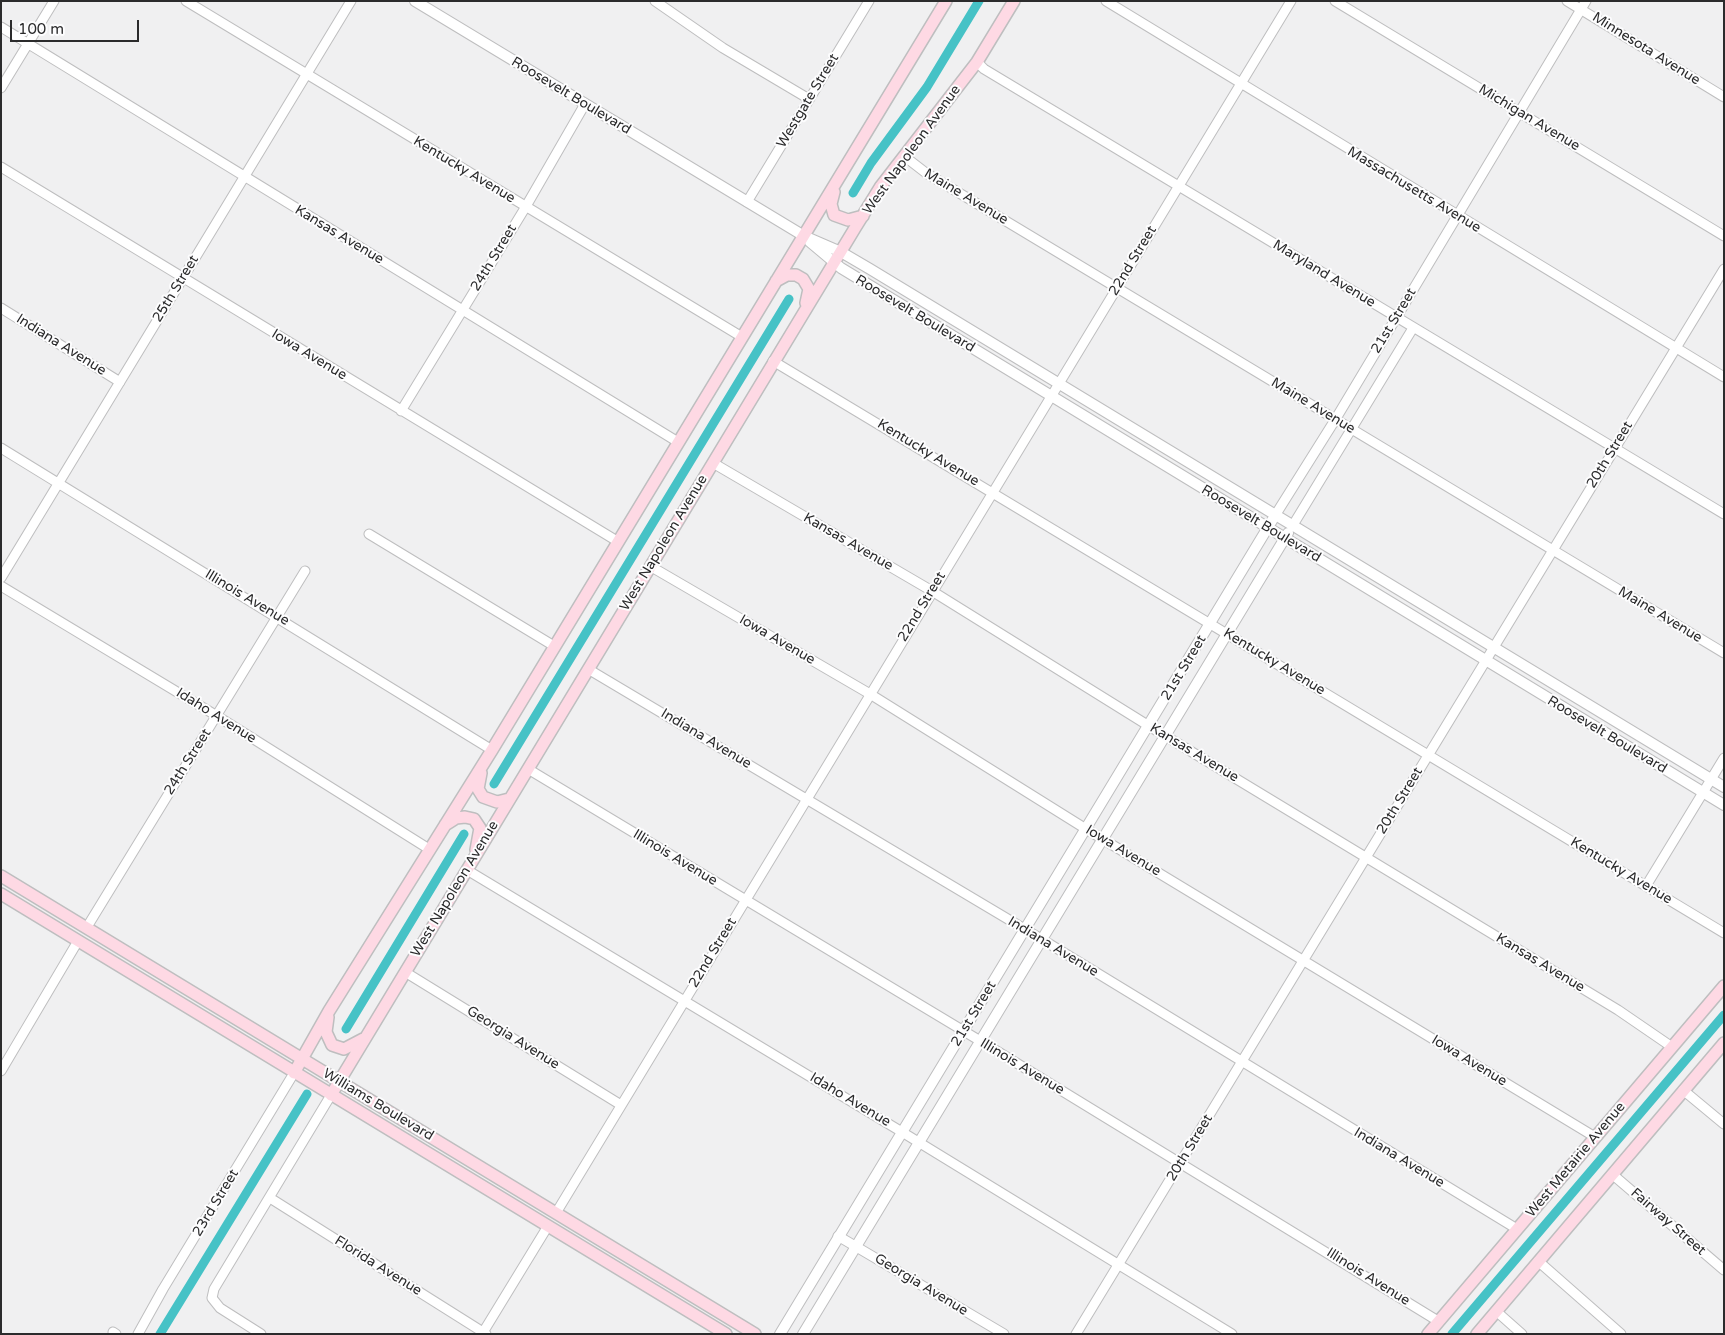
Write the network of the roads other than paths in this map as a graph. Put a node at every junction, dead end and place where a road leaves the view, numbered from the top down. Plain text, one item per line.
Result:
1 (54, 1) edge
2 (186, 1) edge
3 (351, 1) edge
4 (415, 1) edge
5 (655, 1) edge
6 (869, 1) edge
7 (946, 1) edge
8 (1014, 1) edge
9 (1106, 1) edge
10 (1291, 1) edge
11 (1335, 1) edge
12 (1567, 1) edge
13 (1584, 5) edge
14 (1, 27) edge
15 (28, 43) junction
16 (977, 62) junction
17 (307, 75) junction
18 (1240, 84) junction
19 (1, 88) edge
20 (1724, 97) edge
21 (809, 99) junction
22 (585, 104) junction
23 (1519, 112) junction
24 (904, 156) junction
25 (1, 167) edge
26 (244, 177) junction
27 (837, 181) junction
28 (1178, 186) junction
29 (747, 202) junction
30 (525, 208) junction
31 (863, 216) junction
32 (1456, 216) junction
33 (804, 236) junction
34 (1724, 236) edge
35 (841, 252) junction
36 (834, 264) junction
37 (1724, 269) edge
38 (182, 279) junction
39 (776, 281) junction
40 (1117, 287) junction
41 (1, 308) edge
42 (463, 310) junction
43 (803, 314) junction
44 (1396, 318) junction
45 (1413, 328) junction
46 (742, 337) junction
47 (1676, 348) junction
48 (773, 361) junction
49 (1724, 377) edge
50 (120, 382) junction
51 (1059, 383) junction
52 (1050, 396) junction
53 (401, 411) junction
54 (1335, 420) junction
55 (1351, 429) junction
56 (678, 442) junction
57 (1, 448) edge
58 (1614, 448) junction
59 (713, 463) junction
60 (59, 484) junction
61 (992, 491) junction
62 (1276, 514) junction
63 (1724, 514) edge
64 (1293, 524) junction
65 (1268, 527) junction
66 (369, 534) dead end
67 (1285, 538) junction
68 (617, 541) junction
69 (1552, 551) junction
70 (650, 566) junction
71 (305, 571) dead end
72 (1, 578) edge
73 (1, 586) edge
74 (932, 591) junction
75 (278, 616) junction
76 (1211, 623) junction
77 (1227, 634) junction
78 (554, 646) junction
79 (1495, 646) junction
80 (1724, 653) edge
81 (1486, 660) junction
82 (588, 669) junction
83 (870, 694) junction
84 (217, 716) junction
85 (1149, 726) junction
86 (1166, 736) junction
87 (492, 750) junction
88 (1428, 756) junction
89 (1724, 758) edge
90 (483, 764) junction
91 (528, 769) junction
92 (1711, 779) junction
93 (1724, 787) edge
94 (1703, 793) junction
95 (509, 799) junction
96 (807, 799) junction
97 (1724, 805) edge
98 (444, 825) junction
99 (1086, 829) junction
100 (1104, 839) junction
101 (429, 849) junction
102 (475, 856) junction
103 (1366, 858) junction
104 (466, 870) junction
105 (1, 876) edge
106 (1646, 886) junction
107 (1, 894) edge
108 (745, 900) junction
109 (39, 917) junction
110 (87, 927) junction
111 (1025, 930) junction
112 (1724, 933) edge
113 (1043, 940) junction
114 (78, 941) junction
115 (119, 947) junction
116 (1303, 960) junction
117 (405, 972) junction
118 (1724, 986) edge
119 (684, 1001) junction
120 (328, 1011) junction
121 (963, 1031) junction
122 (364, 1038) junction
123 (981, 1042) junction
124 (1724, 1043) edge
125 (1672, 1046) junction
126 (302, 1058) junction
127 (1242, 1062) junction
128 (1, 1072) edge
129 (294, 1073) junction
130 (339, 1081) junction
131 (1683, 1090) junction
132 (331, 1095) junction
133 (622, 1105) junction
134 (1724, 1124) edge
135 (902, 1132) junction
136 (1595, 1137) junction
137 (920, 1143) junction
138 (1181, 1163) junction
139 (1612, 1174) junction
140 (270, 1198) junction
141 (556, 1213) junction
142 (548, 1226) junction
143 (579, 1227) junction
144 (1517, 1229) junction
145 (838, 1236) junction
146 (856, 1246) junction
147 (1538, 1261) junction
148 (1119, 1264) junction
149 (1724, 1270) edge
150 (1496, 1311) junction
151 (1438, 1321) junction
152 (484, 1333) edge
153 (138, 1334) edge
154 (261, 1334) edge
155 (726, 1334) edge
156 (755, 1334) edge
157 (780, 1334) edge
158 (803, 1334) edge
159 (1004, 1334) edge
160 (1076, 1334) edge
161 (1232, 1334) edge
162 (1428, 1334) edge
163 (1476, 1334) edge
164 (1522, 1334) edge
165 (1621, 1334) edge

1 - 15 street
2 - 17 street, Kentucky Avenue
3 - 17 street, 25th Street
4 - 22 street, Roosevelt Boulevard
5 - 21 street
6 - 21 street, Westgate Street
7 - 27 main road
8 - 16 main road, West Napoleon Avenue
9 - 18 street, Massachusetts Avenue
10 - 18 street, 22nd Street
11 - 23 street, Michigan Avenue
12 - 13 street, Minnesota Avenue
13 - 20 street, Minnesota Avenue
13 - 23 street, 21st Street
14 - 15 street, Kansas Avenue
15 - 19 street
15 - 26 street, Kansas Avenue
16 - 24 main road, West Napoleon Avenue
16 - 28 street, Maryland Avenue
17 - 26 street, 25th Street
17 - 30 street, Kentucky Avenue
18 - 28 street, 22nd Street
18 - 32 street, Massachusetts Avenue
21 - 29 street, Westgate Street
22 - 29 street, Roosevelt Boulevard
22 - 30 street, 24th Street
23 - 32 street, 21st Street
23 - 34 street, Michigan Avenue
24 - 31 main road, West Napoleon Avenue
24 - 40 street, Maine Avenue
25 - 38 street, Iowa Avenue
26 - 38 street, 25th Street
26 - 42 street, Kansas Avenue
27 - 31 main road
27 - 33 main road
28 - 40 street, 22nd Street
28 - 44 street, Maryland Avenue
29 - 33 street, Roosevelt Boulevard
30 - 42 street, 24th Street
30 - 46 street, Kentucky Avenue
31 - 35 main road, West Napoleon Avenue
32 - 44 street, 21st Street
32 - 47 street, Massachusetts Avenue
33 - 35 street, Roosevelt Boulevard
33 - 36 street, Roosevelt Boulevard
33 - 39 main road
35 - 36 main road, West Napoleon Avenue
35 - 51 street, Roosevelt Boulevard
36 - 43 main road, West Napoleon Avenue
36 - 52 street, Roosevelt Boulevard
37 - 47 street, 20th Street
38 - 50 street, 25th Street
38 - 53 street, Iowa Avenue
39 - 43 main road
39 - 46 main road
40 - 51 street, 22nd Street
40 - 54 street, Maine Avenue
41 - 50 street, Indiana Avenue
42 - 53 street, 24th Street
42 - 56 street, Kansas Avenue
43 - 48 main road, West Napoleon Avenue
44 - 45 street, Maryland Avenue
44 - 54 street, 21st Street
45 - 55 street, 21st Street
45 - 58 street, Maryland Avenue
46 - 56 main road
47 - 49 street, Massachusetts Avenue
47 - 58 street, 20th Street
48 - 59 main road, West Napoleon Avenue
48 - 61 street, Kentucky Avenue
50 - 60 street, 25th Street
51 - 52 street, 22nd Street
51 - 62 street, Roosevelt Boulevard
52 - 61 street, 22nd Street
52 - 65 street, Roosevelt Boulevard
53 - 68 street, Iowa Avenue
54 - 55 street, Maine Avenue
54 - 62 street, 21st Street
55 - 64 street, 21st Street
55 - 69 street, Maine Avenue
56 - 68 main road
57 - 60 street, Illinois Avenue
58 - 63 street, Maryland Avenue
58 - 69 street, 20th Street
59 - 70 main road, West Napoleon Avenue
59 - 74 street, Kansas Avenue
60 - 72 street, 25th Street
60 - 75 street, Illinois Avenue
61 - 74 street, 22nd Street
61 - 76 street, Kentucky Avenue
62 - 64 street, Roosevelt Boulevard
62 - 65 street, 21st Street
64 - 67 street, 21st Street
64 - 79 street, Roosevelt Boulevard
65 - 67 street, Roosevelt Boulevard
65 - 76 street, 21st Street
66 - 78 street
67 - 77 street, 21st Street
67 - 81 street, Roosevelt Boulevard
68 - 78 main road
69 - 79 street, 20th Street
69 - 80 street, Maine Avenue
70 - 82 main road, West Napoleon Avenue
70 - 83 street, Iowa Avenue
71 - 75 street, 24th Street
73 - 84 street, Idaho Avenue
74 - 83 street, 22nd Street
74 - 85 street, Kansas Avenue
75 - 84 street, 24th Street
75 - 87 street, Illinois Avenue
76 - 77 street, Kentucky Avenue
76 - 85 street, 21st Street
77 - 86 street, 21st Street
77 - 88 street, Kentucky Avenue
78 - 87 main road
79 - 81 street, 20th Street
79 - 92 street, Roosevelt Boulevard
81 - 88 street, 20th Street
81 - 94 street, Roosevelt Boulevard
82 - 91 main road, West Napoleon Avenue
82 - 96 street, Indiana Avenue
83 - 96 street, 22nd Street
83 - 99 street, Iowa Avenue
84 - 101 street, Idaho Avenue
84 - 110 street, 24th Street
85 - 86 street, Kansas Avenue
85 - 99 street, 21st Street
86 - 100 street, 21st Street
86 - 103 street, Kansas Avenue
87 - 90 main road
88 - 103 street, 20th Street
88 - 106 street, Kentucky Avenue
89 - 92 street
90 - 95 main road
90 - 98 main road
91 - 95 main road, West Napoleon Avenue
91 - 108 street, Illinois Avenue
92 - 93 street, Roosevelt Boulevard
92 - 94 street
94 - 97 street, Roosevelt Boulevard
94 - 106 street
95 - 102 main road, West Napoleon Avenue
96 - 108 street, 22nd Street
96 - 111 street, Indiana Avenue
98 - 101 main road
98 - 102 main road
99 - 100 street, Iowa Avenue
99 - 111 street, 21st Street
100 - 113 street, 21st Street
100 - 116 street, Iowa Avenue
101 - 120 main road
102 - 104 main road, West Napoleon Avenue
103 - 116 street, 20th Street
103 - 125 street, Kansas Avenue
104 - 117 main road, West Napoleon Avenue
104 - 119 street, Idaho Avenue
105 - 110 main road, Williams Boulevard
106 - 112 street, Kentucky Avenue
107 - 109 main road, Williams Boulevard
108 - 119 street, 22nd Street
108 - 121 street, Illinois Avenue
109 - 110 main road
109 - 114 main road, Williams Boulevard
110 - 115 main road, Williams Boulevard
111 - 113 street, Indiana Avenue
111 - 121 street, 21st Street
113 - 123 street, 21st Street
113 - 127 street, Indiana Avenue
114 - 115 main road
114 - 128 street
114 - 129 main road, Williams Boulevard
115 - 126 main road, Williams Boulevard
116 - 127 street, 20th Street
116 - 136 street, Iowa Avenue
117 - 122 main road, West Napoleon Avenue
117 - 133 street, Georgia Avenue
118 - 125 main road, West Metairie Avenue
119 - 133 street, 22nd Street
119 - 135 street, Idaho Avenue
120 - 122 main road
120 - 126 main road
121 - 123 street, Illinois Avenue
121 - 135 street, 21st Street
122 - 130 main road, West Napoleon Avenue
123 - 137 street, 21st Street
123 - 138 street, Illinois Avenue
124 - 131 main road
125 - 136 main road, West Metairie Avenue
126 - 129 main road
126 - 130 main road, Williams Boulevard
127 - 138 street, 20th Street
127 - 144 street, Indiana Avenue
129 - 132 main road, Williams Boulevard
129 - 153 street, 23rd Street
130 - 132 main road, West Napoleon Avenue
130 - 141 main road, Williams Boulevard
131 - 134 street
131 - 139 main road
132 - 140 street
132 - 142 main road, Williams Boulevard
133 - 141 street, 22nd Street
135 - 137 street, Idaho Avenue
135 - 145 street, 21st Street
136 - 144 main road, West Metairie Avenue
137 - 146 street, 21st Street
137 - 148 street, Idaho Avenue
138 - 148 street, 20th Street
138 - 151 street, Illinois Avenue
139 - 147 main road
139 - 149 street, Fairway Street
140 - 152 street, Florida Avenue
140 - 154 street
141 - 143 main road, Williams Boulevard
142 - 143 main road
142 - 152 street
142 - 155 main road, Williams Boulevard
143 - 156 main road, Williams Boulevard
144 - 151 main road, West Metairie Avenue
145 - 146 street, Georgia Avenue
145 - 157 street, 21st Street
146 - 158 street, 21st Street
146 - 159 street, Georgia Avenue
147 - 150 main road
147 - 165 street
148 - 160 street, 20th Street
148 - 161 street, Idaho Avenue
150 - 163 main road
150 - 164 street
151 - 162 main road, West Metairie Avenue

